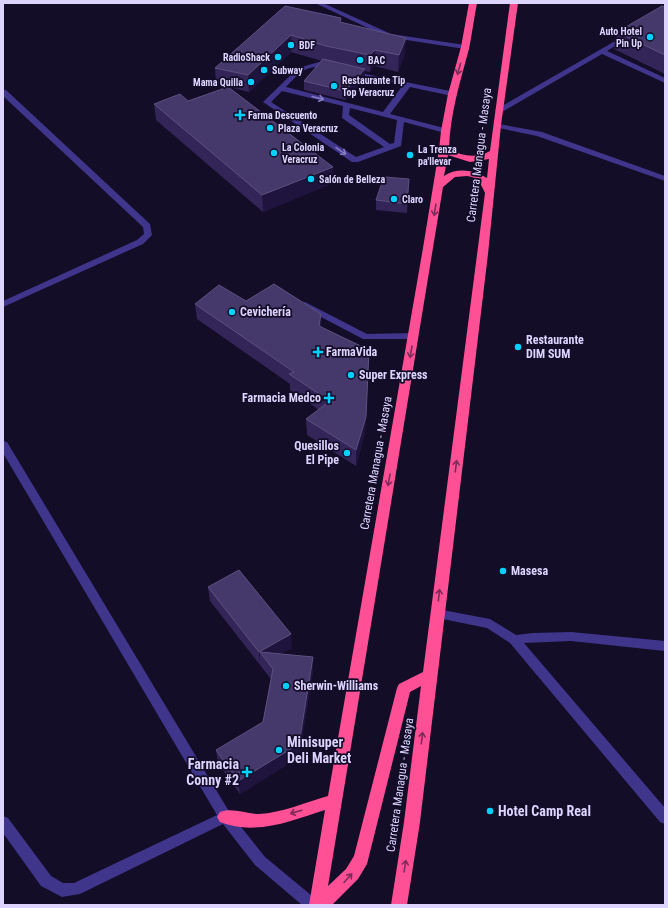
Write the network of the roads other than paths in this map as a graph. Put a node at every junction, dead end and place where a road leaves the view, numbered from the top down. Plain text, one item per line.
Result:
1 (318, 3) edge
2 (473, 3) edge
3 (514, 3) edge
4 (632, 34) edge
5 (465, 47) junction
6 (602, 51) junction
7 (665, 81) edge
8 (408, 84) junction
9 (280, 88) junction
10 (3, 92) edge
11 (452, 94) junction
12 (347, 105) junction
13 (499, 110) junction
14 (384, 115) junction
15 (401, 119) junction
16 (497, 125) junction
17 (445, 131) junction
18 (390, 147) junction
19 (444, 150) junction
20 (495, 152) junction
21 (665, 179) edge
22 (439, 185) junction
23 (490, 196) junction
24 (302, 303) edge
25 (3, 304) edge
26 (414, 336) junction
27 (5, 452) edge
28 (437, 614) junction
29 (514, 640) junction
30 (665, 646) edge
31 (430, 675) junction
32 (333, 801) junction
33 (226, 817) junction
34 (665, 818) edge
35 (3, 822) edge
36 (312, 905) edge
37 (317, 905) edge
38 (320, 905) edge
39 (399, 905) edge

1 - 5 street
2 - 5 highway, Carretera Managua - Masaya
3 - 13 highway, Carretera Managua - Masaya
4 - 6 street
5 -> 11 highway, Carretera Managua - Masaya
6 - 7 street
6 - 13 street
8 - 9 street
8 - 11 street
8 - 14 street
9 -> 12 street
9 -> 18 street
10 - 25 street
11 - 17 highway, Carretera Managua - Masaya
12 - 14 street
12 - 18 street
13 - 16 highway, Carretera Managua - Masaya
14 - 15 street
15 - 17 street
15 - 18 street
16 - 20 highway, Carretera Managua - Masaya
16 - 21 street
17 - 19 highway, Carretera Managua - Masaya
19 - 20 highway
19 - 22 highway, Carretera Managua - Masaya
20 - 23 highway, Carretera Managua - Masaya
22 - 23 highway
22 -> 26 highway, Carretera Managua - Masaya
28 -> 23 highway, Carretera Managua - Masaya
24 - 26 street
26 -> 32 highway, Carretera Managua - Masaya
27 - 33 street
28 - 29 street
28 - 31 highway, Carretera Managua - Masaya
29 - 30 street
29 - 34 street
38 -> 31 highway
39 -> 31 highway, Carretera Managua - Masaya
32 -> 33 highway
32 - 37 highway, Carretera Managua - Masaya
33 - 35 street
33 - 36 street

